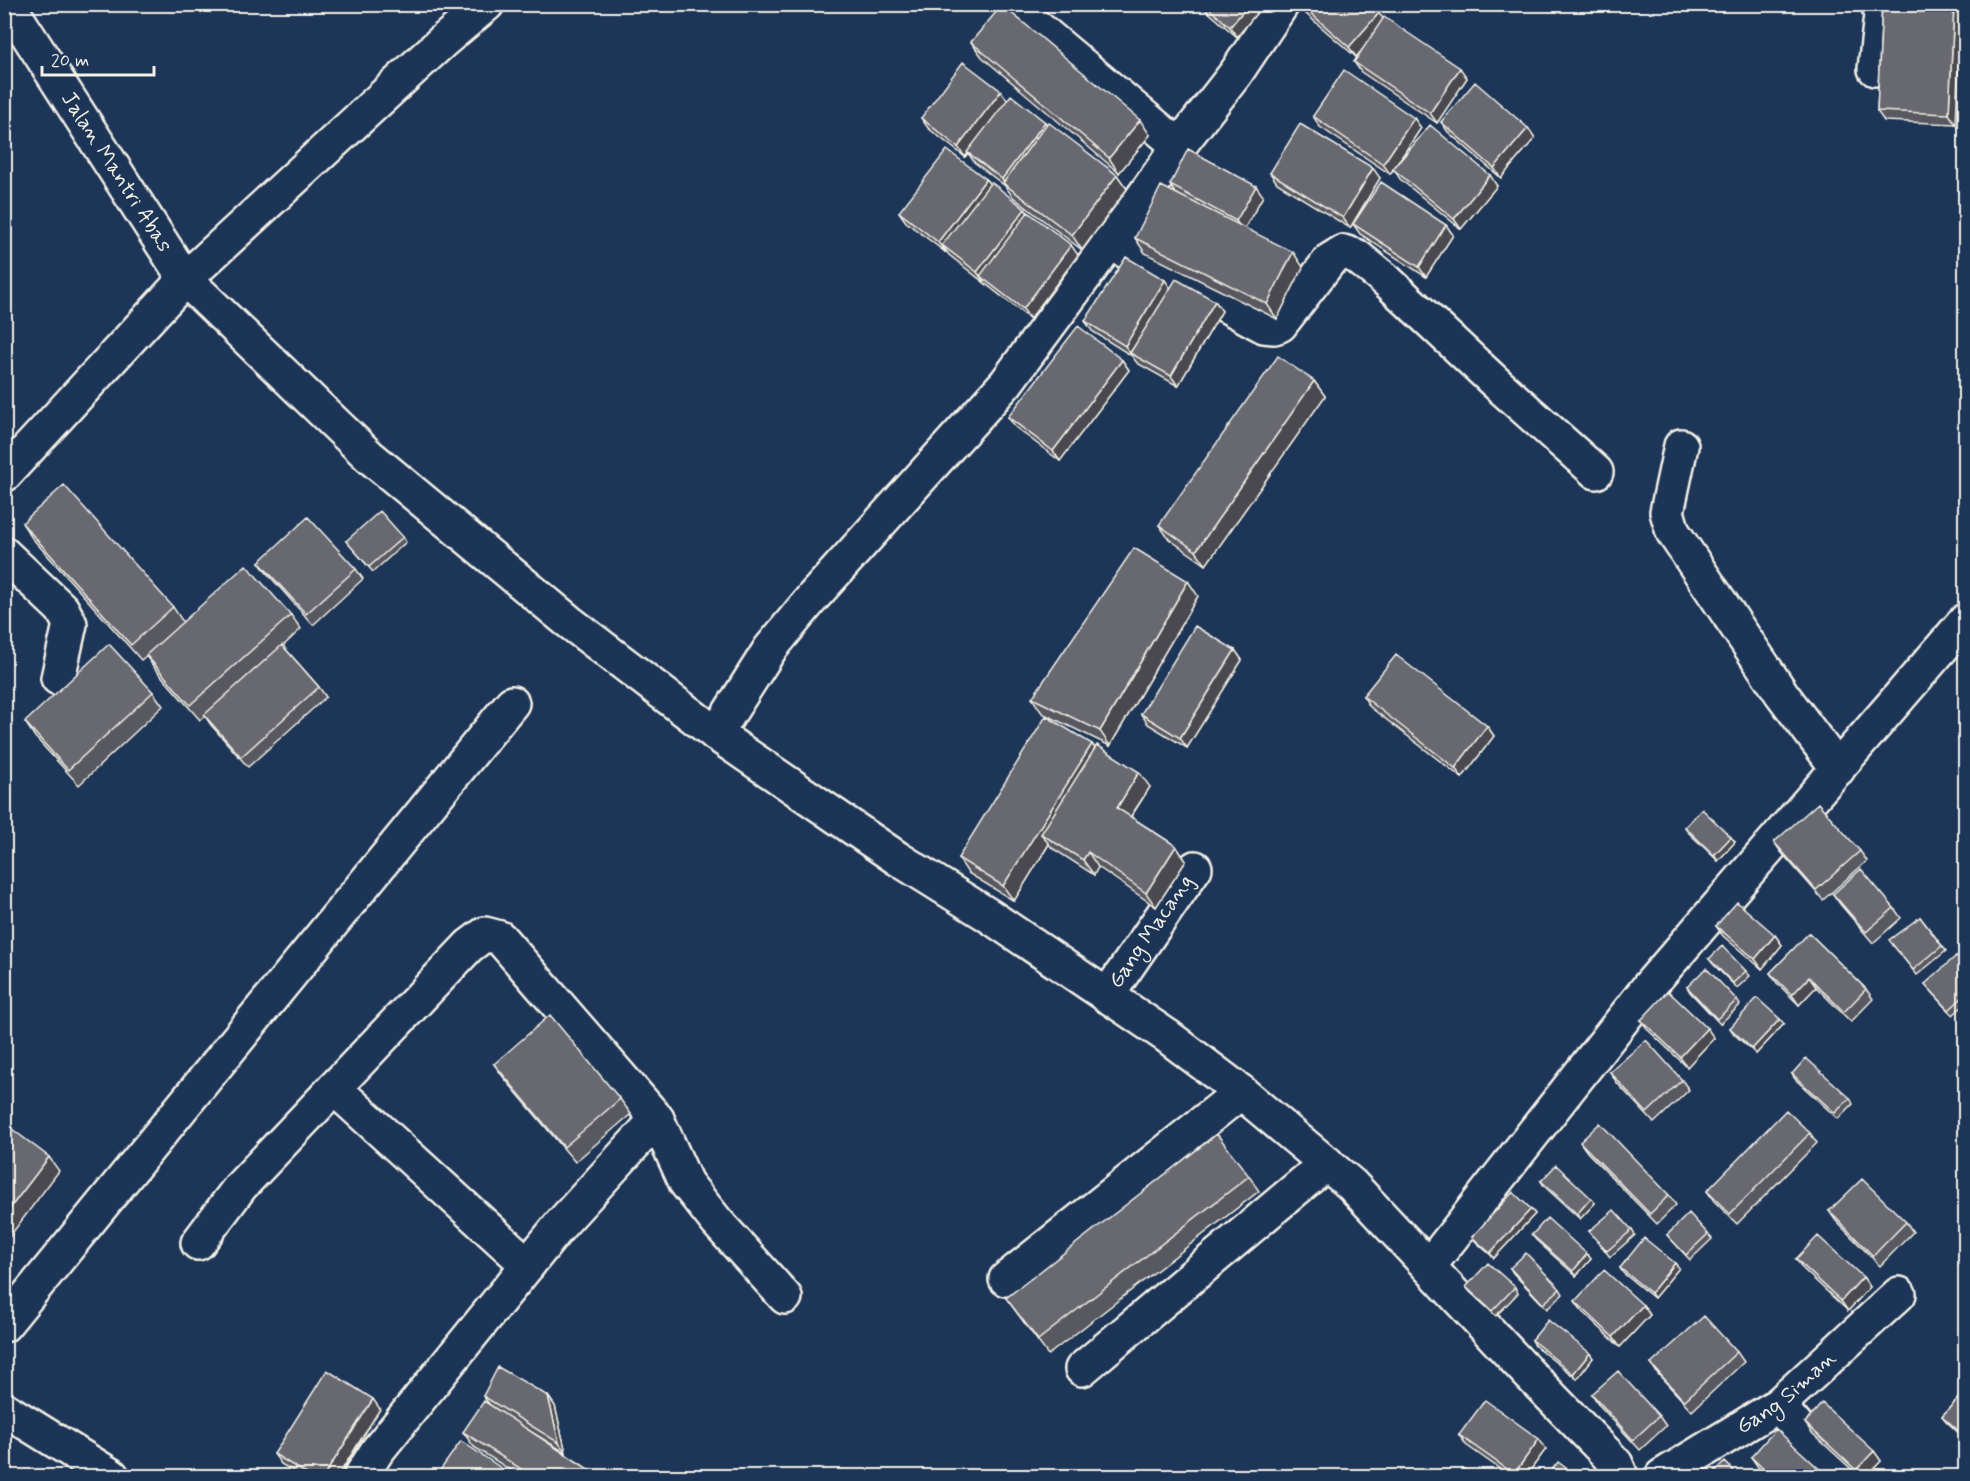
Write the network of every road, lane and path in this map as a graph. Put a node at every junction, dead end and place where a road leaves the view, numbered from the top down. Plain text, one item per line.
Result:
1 (8, 4) edge
2 (487, 4) edge
3 (1020, 4) edge
4 (1282, 4) edge
5 (1878, 4) edge
6 (1875, 69) dead end
7 (1179, 146) junction
8 (1109, 242) junction
9 (185, 279) junction
10 (1681, 446) dead end
11 (1596, 472) dead end
12 (4, 475) edge
13 (4, 554) edge
14 (1965, 620) edge
15 (58, 678) dead end
16 (512, 703) dead end
17 (716, 734) junction
18 (1838, 769) junction
19 (1195, 868) dead end
20 (1107, 996) junction
21 (334, 1088) junction
22 (1241, 1092) junction
23 (657, 1119) junction
24 (1327, 1163) junction
25 (198, 1243) dead end
26 (528, 1264) junction
27 (1429, 1266) junction
28 (1006, 1279) dead end
29 (1899, 1294) dead end
30 (785, 1298) dead end
31 (4, 1325) edge
32 (1082, 1369) dead end
33 (1778, 1405) junction
34 (4, 1409) edge
35 (4, 1424) edge
36 (89, 1476) edge
37 (112, 1476) edge
38 (361, 1476) edge
39 (1621, 1476) edge
40 (1662, 1476) edge
41 (1839, 1476) edge

1 - 9 street, Jalan Mantri Abas
2 - 9 street
3 - 7 street
4 - 7 street
5 - 6 street
7 - 8 street
8 - 11 street
8 - 17 street
9 - 12 street
9 - 17 street, Jalan Mantri Abas
10 - 18 street
13 - 15 street
14 - 18 street
16 - 31 street
17 - 20 street, Jalan Mantri Abas
18 - 27 street
19 - 20 street, Gang Macang
20 - 22 street, Jalan Mantri Abas
21 - 23 street
21 - 25 street
21 - 26 street
22 - 24 street, Jalan Mantri Abas
22 - 28 street
23 - 26 street
23 - 30 street
24 - 27 street, Jalan Mantri Abas
24 - 32 street
26 - 38 street
27 - 39 street, Jalan Mantri Abas
29 - 33 street, Gang Siman
33 - 40 street, Gang Siman
33 - 41 street
34 - 37 street
35 - 36 street

